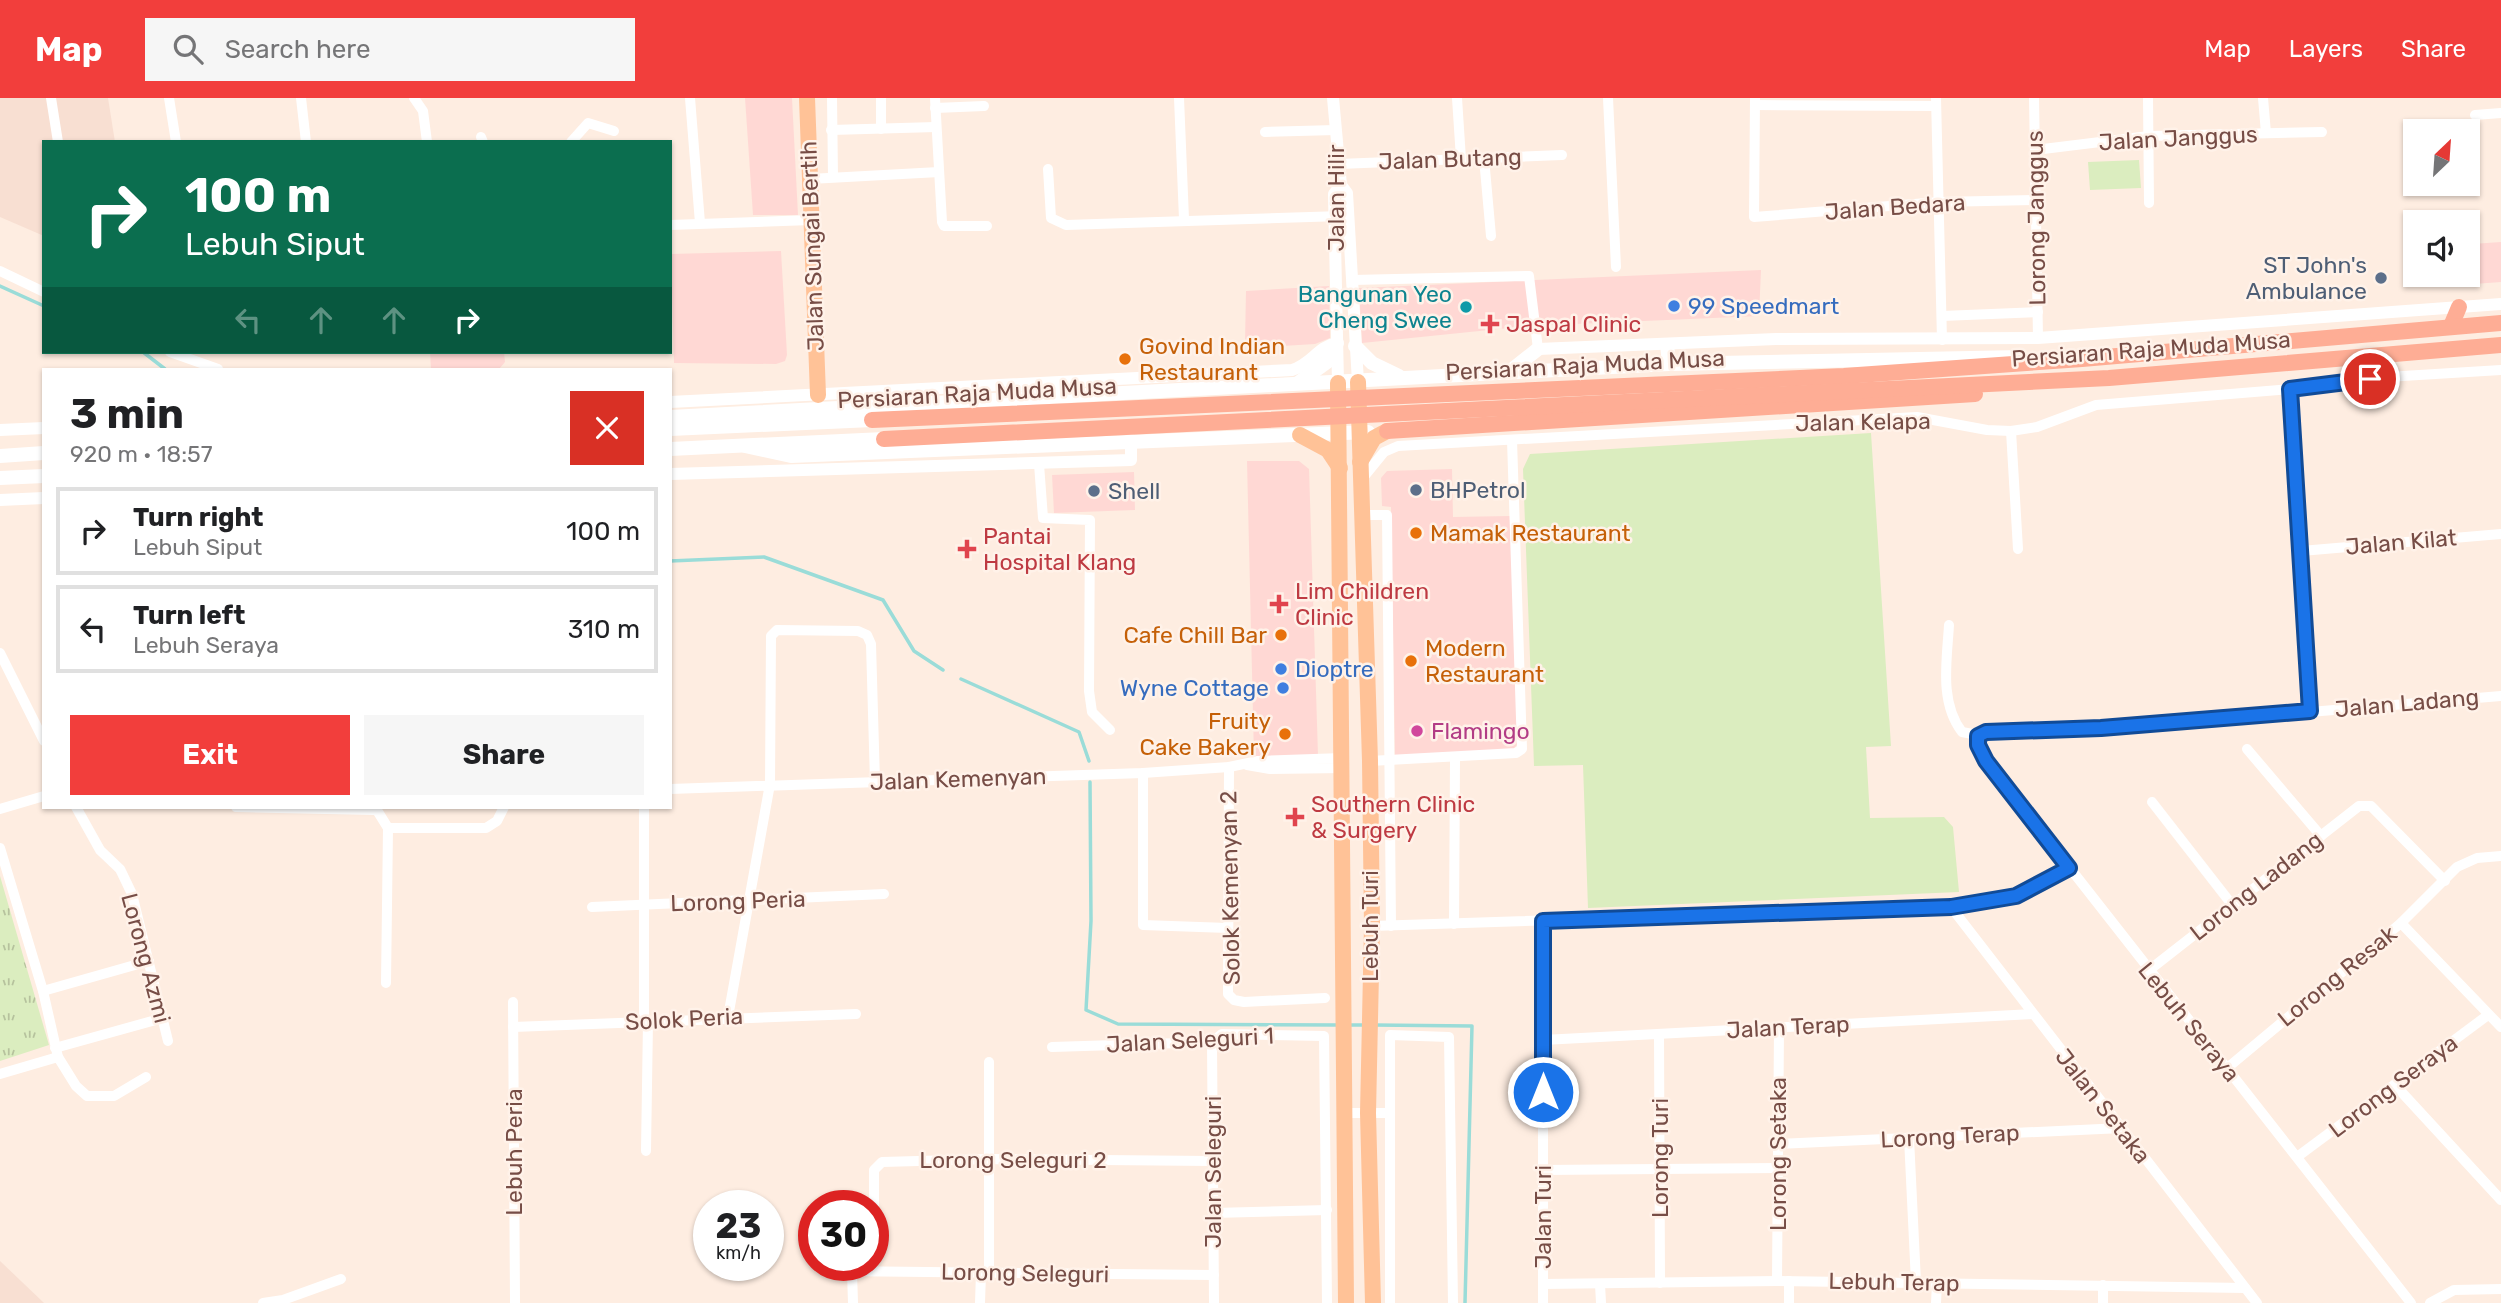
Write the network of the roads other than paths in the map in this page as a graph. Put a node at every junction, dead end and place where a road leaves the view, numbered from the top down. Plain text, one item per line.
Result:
1 (51, 98) edge
2 (169, 98) edge
3 (301, 98) edge
4 (414, 98) edge
5 (690, 98) edge
6 (807, 98) edge
7 (831, 98) edge
8 (881, 98) edge
9 (1179, 98) edge
10 (1333, 98) edge
11 (1457, 98) edge
12 (1608, 98) edge
13 (2034, 98) edge
14 (2148, 98) edge
15 (2263, 98) edge
16 (1755, 101) edge
17 (1936, 102) edge
18 (935, 103) edge
19 (984, 106) dead end
20 (2501, 113) edge
21 (2475, 115) dead end
22 (936, 127) junction
23 (881, 129) junction
24 (831, 130) junction
25 (1336, 130) junction
26 (614, 131) dead end
27 (1265, 132) dead end
28 (2322, 132) dead end
29 (2266, 134) junction
30 (2148, 136) junction
31 (58, 140) edge
32 (176, 140) edge
33 (306, 140) edge
34 (428, 140) edge
35 (573, 140) edge
36 (2035, 150) junction
37 (1562, 155) dead end
38 (1484, 158) junction
39 (1461, 159) junction
40 (1339, 164) junction
41 (1048, 169) dead end
42 (939, 173) junction
43 (833, 177) junction
44 (810, 179) junction
45 (1344, 189) junction
46 (2036, 200) junction
47 (1939, 202) junction
48 (2149, 203) dead end
49 (1349, 215) junction
50 (1335, 216) junction
51 (1184, 219) junction
52 (811, 220) junction
53 (700, 223) junction
54 (672, 225) edge
55 (986, 226) dead end
56 (1491, 236) dead end
57 (1616, 267) dead end
58 (0, 271) edge
59 (1352, 280) junction
60 (42, 291) edge
61 (2501, 304) edge
62 (2459, 307) junction
63 (2038, 312) junction
64 (1942, 316) junction
65 (2501, 323) edge
66 (2451, 326) junction
67 (2038, 338) junction
68 (1942, 340) junction
69 (1337, 343) junction
70 (1667, 345) junction
71 (2501, 345) edge
72 (1355, 346) junction
73 (1538, 349) junction
74 (174, 354) edge
75 (2082, 359) junction
76 (1669, 364) junction
77 (195, 366) edge
78 (2501, 370) edge
79 (1510, 372) junction
80 (1454, 375) junction
81 (1407, 378) junction
82 (2109, 378) junction
83 (1358, 382) junction
84 (1338, 383) junction
85 (1844, 383) junction
86 (1024, 385) junction
87 (1294, 386) junction
88 (1266, 387) junction
89 (2290, 389) junction
90 (1097, 394) junction
91 (818, 395) junction
92 (672, 402) edge
93 (672, 417) edge
94 (872, 421) joint
95 (1454, 426) junction
96 (1589, 426) junction
97 (42, 428) edge
98 (672, 429) edge
99 (0, 430) edge
100 (1387, 431) junction
101 (2011, 431) junction
102 (1359, 432) junction
103 (1340, 433) junction
104 (1269, 435) junction
105 (1300, 435) junction
106 (884, 439) joint
107 (1131, 440) junction
108 (1512, 440) junction
109 (745, 446) junction
110 (672, 449) edge
111 (948, 449) junction
112 (42, 453) edge
113 (0, 456) edge
114 (1360, 462) junction
115 (1039, 464) junction
116 (941, 467) junction
117 (1341, 470) junction
118 (672, 474) edge
119 (42, 476) edge
120 (0, 478) edge
121 (1360, 481) junction
122 (42, 498) edge
123 (0, 500) edge
124 (1361, 515) junction
125 (2501, 534) edge
126 (2018, 549) dead end
127 (2301, 551) junction
128 (1949, 625) dead end
129 (0, 653) edge
130 (2501, 696) edge
131 (2310, 711) junction
132 (1110, 730) dead end
133 (1978, 736) junction
134 (42, 737) edge
135 (2247, 749) dead end
136 (1455, 758) junction
137 (1370, 761) junction
138 (1390, 761) junction
139 (1343, 763) junction
140 (1229, 767) junction
141 (1143, 773) junction
142 (875, 782) junction
143 (770, 784) junction
144 (672, 789) edge
145 (42, 797) edge
146 (2152, 802) dead end
147 (0, 809) edge
148 (77, 809) edge
149 (376, 809) edge
150 (503, 809) edge
151 (644, 809) edge
152 (1371, 817) junction
153 (387, 828) junction
154 (2321, 836) junction
155 (0, 848) edge
156 (2501, 856) edge
157 (2069, 868) junction
158 (2445, 881) junction
159 (884, 894) dead end
160 (751, 900) junction
161 (644, 905) junction
162 (2233, 906) junction
163 (592, 907) dead end
164 (1951, 907) junction
165 (1543, 921) junction
166 (2401, 923) junction
167 (1454, 924) junction
168 (1372, 926) junction
169 (1391, 926) junction
170 (1228, 928) junction
171 (149, 961) junction
172 (2148, 971) junction
173 (386, 983) dead end
174 (43, 991) junction
175 (1325, 998) dead end
176 (513, 1002) dead end
177 (856, 1014) dead end
178 (2033, 1014) junction
179 (2488, 1015) junction
180 (728, 1017) junction
181 (163, 1018) junction
182 (646, 1021) junction
183 (513, 1027) junction
184 (2501, 1027) edge
185 (1779, 1028) junction
186 (1659, 1034) junction
187 (1543, 1040) junction
188 (168, 1041) dead end
189 (1212, 1042) junction
190 (1052, 1047) dead end
191 (57, 1052) junction
192 (989, 1062) dead end
193 (2226, 1069) junction
194 (0, 1074) edge
195 (146, 1077) dead end
196 (2395, 1085) junction
197 (1345, 1113) junction
198 (1368, 1113) junction
199 (1390, 1113) junction
200 (2122, 1128) junction
201 (1909, 1138) junction
202 (1778, 1143) junction
203 (646, 1151) dead end
204 (2297, 1157) junction
205 (990, 1159) junction
206 (1213, 1161) junction
207 (1778, 1168) junction
208 (1660, 1169) junction
209 (1543, 1170) junction
210 (874, 1190) edge
211 (2501, 1199) edge
212 (1327, 1210) junction
213 (1213, 1213) junction
214 (889, 1272) edge
215 (985, 1273) junction
216 (1214, 1275) junction
217 (341, 1279) dead end
218 (852, 1281) edge
219 (1777, 1281) junction
220 (1789, 1281) junction
221 (1916, 1282) junction
222 (1660, 1283) junction
223 (1937, 1283) junction
224 (1543, 1284) junction
225 (1600, 1284) junction
226 (2103, 1285) junction
227 (2245, 1288) junction
228 (2501, 1289) edge
229 (263, 1303) edge
230 (515, 1303) edge
231 (852, 1303) edge
232 (980, 1303) edge
233 (1214, 1303) edge
234 (1328, 1303) edge
235 (1346, 1303) edge
236 (1373, 1303) edge
237 (1390, 1303) edge
238 (1453, 1303) edge
239 (1543, 1303) edge
240 (1601, 1303) edge
241 (1789, 1303) edge
242 (1936, 1303) edge
243 (2103, 1303) edge
244 (2257, 1303) edge
245 (2411, 1303) edge
246 (2430, 1303) edge

1 - 31 street
2 - 32 street
3 - 33 street
4 - 34 street
5 - 53 street
6 - 44 main road, Jalan Sungai Bertih
7 - 24 street
8 - 23 street
9 - 51 street
10 - 25 street, Jalan Hilir
11 - 39 street
12 - 57 street
13 - 36 street, Lorong Janggus
14 - 30 street
15 - 29 street
16 - 17 street
16 - 47 street, Jalan Bedara
17 - 47 street
18 - 19 street
18 - 22 street
20 - 21 street
22 - 23 street
22 - 42 street
23 - 24 street
24 - 43 street
25 - 27 street
25 - 40 street, Jalan Hilir
26 - 35 street
28 - 29 street, Jalan Janggus
29 - 30 street, Jalan Janggus
30 - 36 street, Jalan Janggus
30 - 48 street
36 - 46 street, Lorong Janggus
37 - 38 street, Jalan Butang
38 - 39 street, Jalan Butang
38 - 56 street
39 - 40 street, Jalan Butang
40 - 45 street, Jalan Hilir
41 - 51 street
42 - 43 street
42 - 55 street
43 - 44 street
44 - 52 main road, Jalan Sungai Bertih
45 - 49 street, Jalan Hilir
45 - 50 street, Jalan Hilir
46 - 47 street, Jalan Bedara
46 - 63 street, Lorong Janggus
47 - 64 street
49 - 50 street
49 - 59 street, Jalan Hilir
50 - 51 street
50 - 69 street, Jalan Hilir
52 - 53 street
52 - 91 main road, Jalan Sungai Bertih
53 - 54 street
58 - 60 street
59 - 72 street, Jalan Hilir
59 - 73 street
61 - 62 street
62 - 66 highway
62 - 67 street
63 - 64 street
63 - 67 street, Lorong Janggus
64 - 68 street
65 - 66 highway, Persiaran Raja Muda Musa
66 - 75 highway, Persiaran Raja Muda Musa
67 - 68 street
68 - 70 street
69 - 84 street, Jalan Hilir
69 - 86 street
69 - 87 main road
70 - 73 street
70 - 76 main road
71 - 82 highway, Persiaran Raja Muda Musa
72 - 81 main road
72 - 83 street, Jalan Hilir
73 - 79 main road
74 - 77 street
75 - 76 main road
75 - 85 highway, Persiaran Raja Muda Musa
76 - 79 main road
78 - 89 street, Jalan Kelapa
79 - 80 main road
80 - 81 main road
80 - 95 main road
81 - 83 main road
82 - 85 highway, Persiaran Raja Muda Musa
82 - 96 highway
83 - 84 main road
83 - 102 main road, Lebuh Turi
84 - 87 main road
84 - 103 main road, Lebuh Turi
85 - 94 highway, Persiaran Raja Muda Musa
85 - 106 highway, Persiaran Raja Muda Musa
86 - 90 main road
86 - 91 street
87 - 88 main road
88 - 90 main road
88 - 104 main road
89 - 101 street, Jalan Kelapa
89 - 127 street
90 - 93 main road
91 - 92 street
94 - 98 main road, Persiaran Raja Muda Musa
95 - 96 highway
95 - 100 highway
96 - 101 street, Jalan Kelapa
96 - 108 street, Jalan Kelapa
97 - 99 street
100 - 102 main road
100 - 114 main road
101 - 126 street
102 - 103 main road
102 - 114 main road, Lebuh Turi
103 - 105 main road
103 - 117 main road, Lebuh Turi
104 - 105 main road
104 - 107 main road
105 - 117 main road
106 - 109 main road, Persiaran Raja Muda Musa
107 - 111 main road
107 - 115 street
108 - 121 street, Jalan Kelapa
108 - 136 street
109 - 110 main road, Persiaran Raja Muda Musa
109 - 111 main road
111 - 116 street
112 - 113 main road
114 - 121 main road, Lebuh Turi
115 - 116 street
115 - 132 street
116 - 118 street
117 - 139 main road, Lebuh Turi
119 - 120 main road
121 - 124 main road, Lebuh Turi
122 - 123 street
124 - 137 main road, Lebuh Turi
124 - 138 street
125 - 127 street, Jalan Kilat
127 - 131 street
128 - 133 street
129 - 134 street
130 - 131 street, Jalan Ladang
131 - 133 street, Jalan Ladang
133 - 157 street, Lebuh Seraya
135 - 154 street
136 - 138 street
136 - 167 street
137 - 138 street
137 - 152 main road, Lebuh Turi
138 - 169 street
139 - 140 street, Jalan Kemenyan
139 - 152 main road
139 - 197 main road, Lebuh Turi
140 - 141 street, Jalan Kemenyan
140 - 170 street, Solok Kemenyan 2
141 - 142 street, Jalan Kemenyan
141 - 170 street
142 - 143 street, Jalan Kemenyan
142 - 143 street
143 - 144 street, Jalan Kemenyan
143 - 160 street
145 - 147 street
146 - 162 street
148 - 171 street, Lorong Azmi
149 - 153 street
150 - 153 street
151 - 161 street
152 - 168 main road, Lebuh Turi
153 - 173 street
154 - 158 street, Lorong Ladang
154 - 162 street, Lorong Ladang
155 - 174 street
156 - 158 street, Lorong Resak
157 - 164 street
157 - 172 street, Lebuh Seraya
158 - 166 street, Lorong Resak
159 - 160 street, Lorong Peria
160 - 161 street, Lorong Peria
160 - 180 street
161 - 163 street, Lorong Peria
161 - 182 street
162 - 172 street, Lorong Ladang
164 - 165 street
164 - 178 street, Jalan Setaka
165 - 167 street
165 - 187 street, Jalan Turi
166 - 179 street
166 - 193 street, Lorong Resak
167 - 169 street
168 - 169 street
168 - 198 main road, Lebuh Turi
170 - 175 street, Solok Kemenyan 2
171 - 174 street
171 - 181 street, Lorong Azmi
172 - 193 street, Lebuh Seraya
174 - 191 street
176 - 183 street, Lebuh Peria
177 - 180 street, Solok Peria
178 - 185 street, Jalan Terap
178 - 200 street, Jalan Setaka
179 - 184 street
179 - 196 street, Lorong Seraya
180 - 182 street, Solok Peria
181 - 188 street, Lorong Azmi
181 - 191 street
182 - 183 street, Solok Peria
182 - 203 street
183 - 230 street, Lebuh Peria
185 - 186 street, Jalan Terap
185 - 202 street, Lorong Setaka
186 - 187 street, Jalan Terap
186 - 208 street, Lorong Turi
187 - 209 street, Jalan Turi
189 - 190 street, Jalan Seleguri 1
189 - 206 street, Jalan Seleguri
189 - 212 street, Jalan Seleguri 1
191 - 194 street
191 - 195 street
192 - 205 street
193 - 204 street, Lebuh Seraya
196 - 204 street, Lorong Seraya
196 - 211 street
197 - 198 street
197 - 235 main road, Lebuh Turi
198 - 199 street
198 - 236 main road, Lebuh Turi
199 - 237 street
199 - 238 street
200 - 201 street, Lorong Terap
200 - 227 street, Jalan Setaka
201 - 202 street, Lorong Terap
201 - 221 street
202 - 207 street, Lorong Setaka
204 - 245 street, Lebuh Seraya
205 - 206 street, Lorong Seleguri 2
205 - 210 street, Lorong Seleguri 2
205 - 215 street
206 - 213 street, Jalan Seleguri
207 - 208 street
207 - 219 street, Lorong Setaka
208 - 209 street
208 - 222 street, Lorong Turi
209 - 224 street, Jalan Turi
212 - 213 street
212 - 234 street
213 - 216 street, Jalan Seleguri
214 - 215 street, Lorong Seleguri
215 - 216 street, Lorong Seleguri
215 - 232 street
216 - 233 street, Jalan Seleguri
217 - 229 street
218 - 231 street
219 - 220 street, Lebuh Terap
219 - 222 street, Lebuh Terap
220 - 221 street, Lebuh Terap
220 - 241 street
221 - 223 street, Lebuh Terap
222 - 225 street, Lebuh Terap
223 - 226 street, Lebuh Terap
223 - 242 street
224 - 225 street, Lebuh Terap
224 - 239 street, Jalan Turi
225 - 240 street
226 - 227 street, Lebuh Terap
226 - 243 street
227 - 244 street, Jalan Setaka
228 - 246 street

